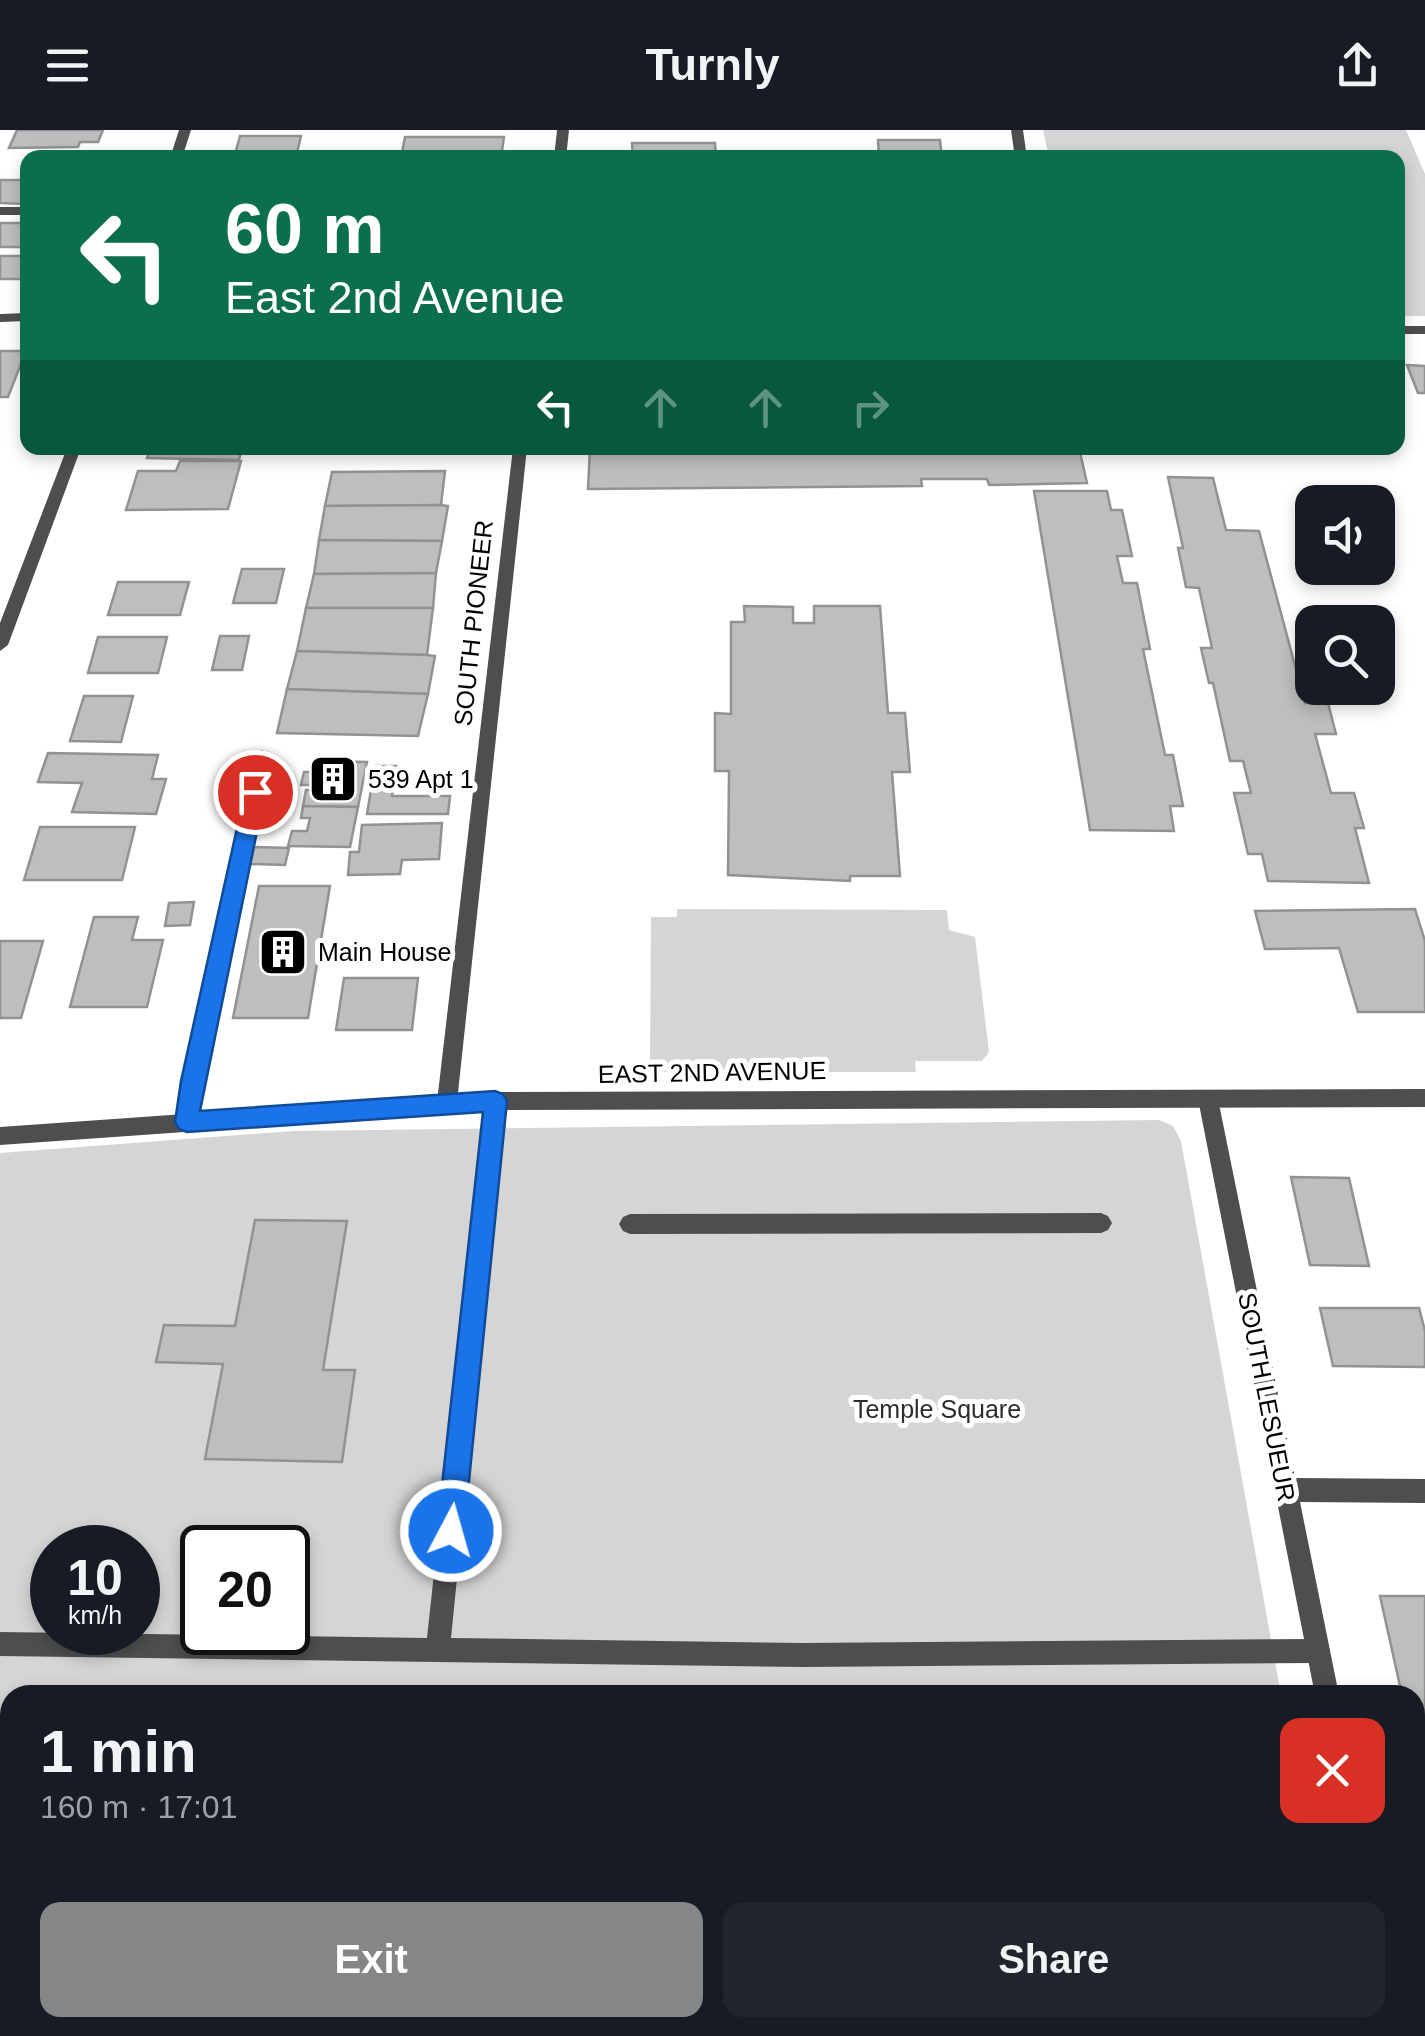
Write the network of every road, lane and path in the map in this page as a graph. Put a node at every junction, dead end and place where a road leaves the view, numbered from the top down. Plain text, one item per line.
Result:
1 (71, 455) edge
2 (519, 455) edge
3 (0, 645) edge
4 (262, 756) dead end
5 (1425, 1098) edge
6 (1208, 1099) junction
7 (495, 1101) junction
8 (447, 1102) junction
9 (187, 1122) junction
10 (0, 1136) edge
11 (1101, 1223) dead end
12 (630, 1224) dead end
13 (1285, 1490) junction
14 (1425, 1491) edge
15 (0, 1644) edge
16 (438, 1650) junction
17 (1318, 1650) junction
18 (1325, 1685) edge

1 - 3 street
2 - 8 street, SOUTH PIONEER
4 - 9 street
5 - 6 street, EAST 2ND AVENUE
6 - 7 street, EAST 2ND AVENUE
6 - 13 street, SOUTH LESUEUR
7 - 8 street, EAST 2ND AVENUE
7 - 16 street
8 - 9 street, EAST 2ND AVENUE
9 - 10 street, EAST 2ND AVENUE
11 - 12 street
13 - 14 street
13 - 17 street, SOUTH LESUEUR
15 - 16 street
16 - 17 street
17 - 18 street, SOUTH LESUEUR

